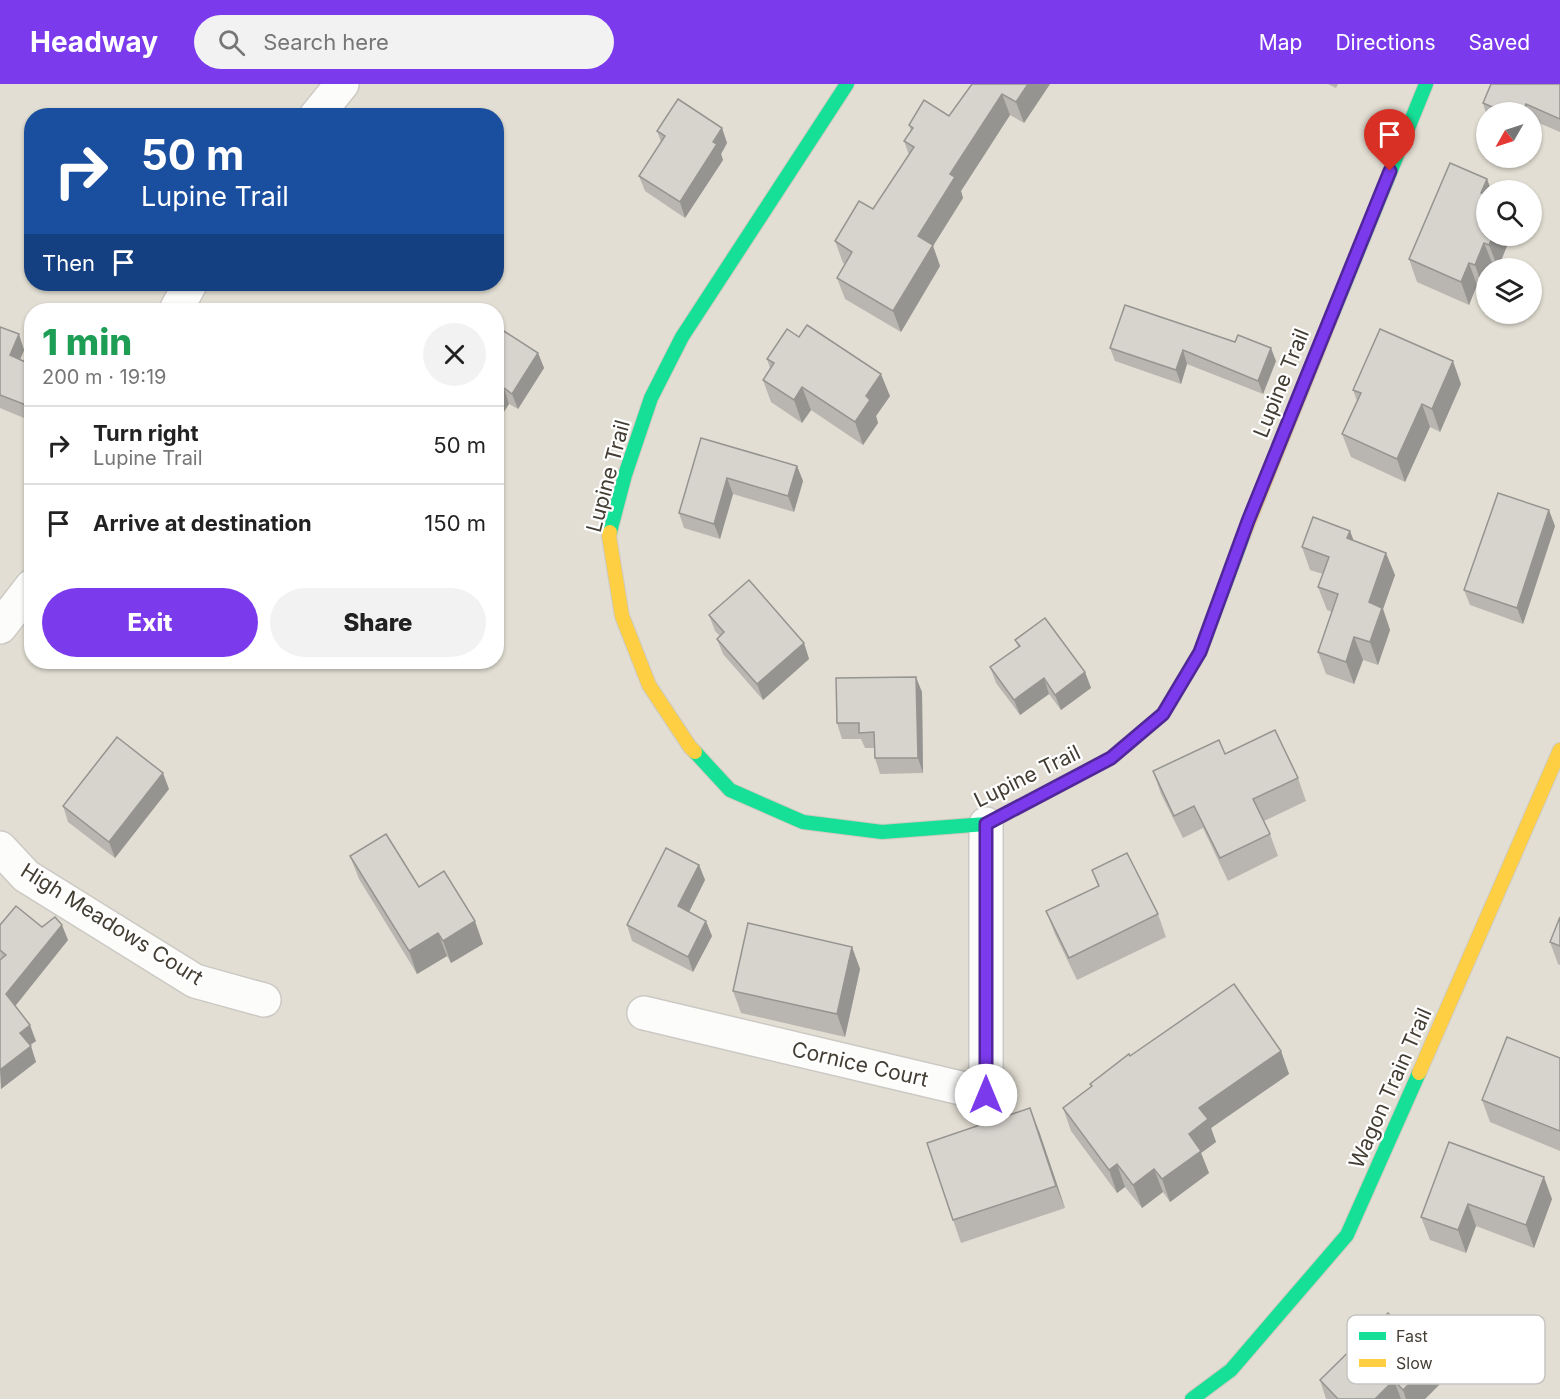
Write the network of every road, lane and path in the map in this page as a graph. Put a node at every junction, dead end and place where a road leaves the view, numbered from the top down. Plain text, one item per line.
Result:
1 (342, 84) edge
2 (1426, 84) edge
3 (837, 87) edge
4 (322, 108) edge
5 (24, 596) edge
6 (0, 627) edge
7 (1560, 750) edge
8 (986, 824) junction
9 (0, 848) edge
10 (264, 1000) dead end
11 (644, 1013) dead end
12 (1192, 1399) edge

1 - 4 street
2 - 8 street, Lupine Trail
3 - 8 street, Lupine Trail
5 - 6 street
7 - 12 street, Wagon Train Trail
8 - 11 street, Cornice Court
9 - 10 street, High Meadows Court

